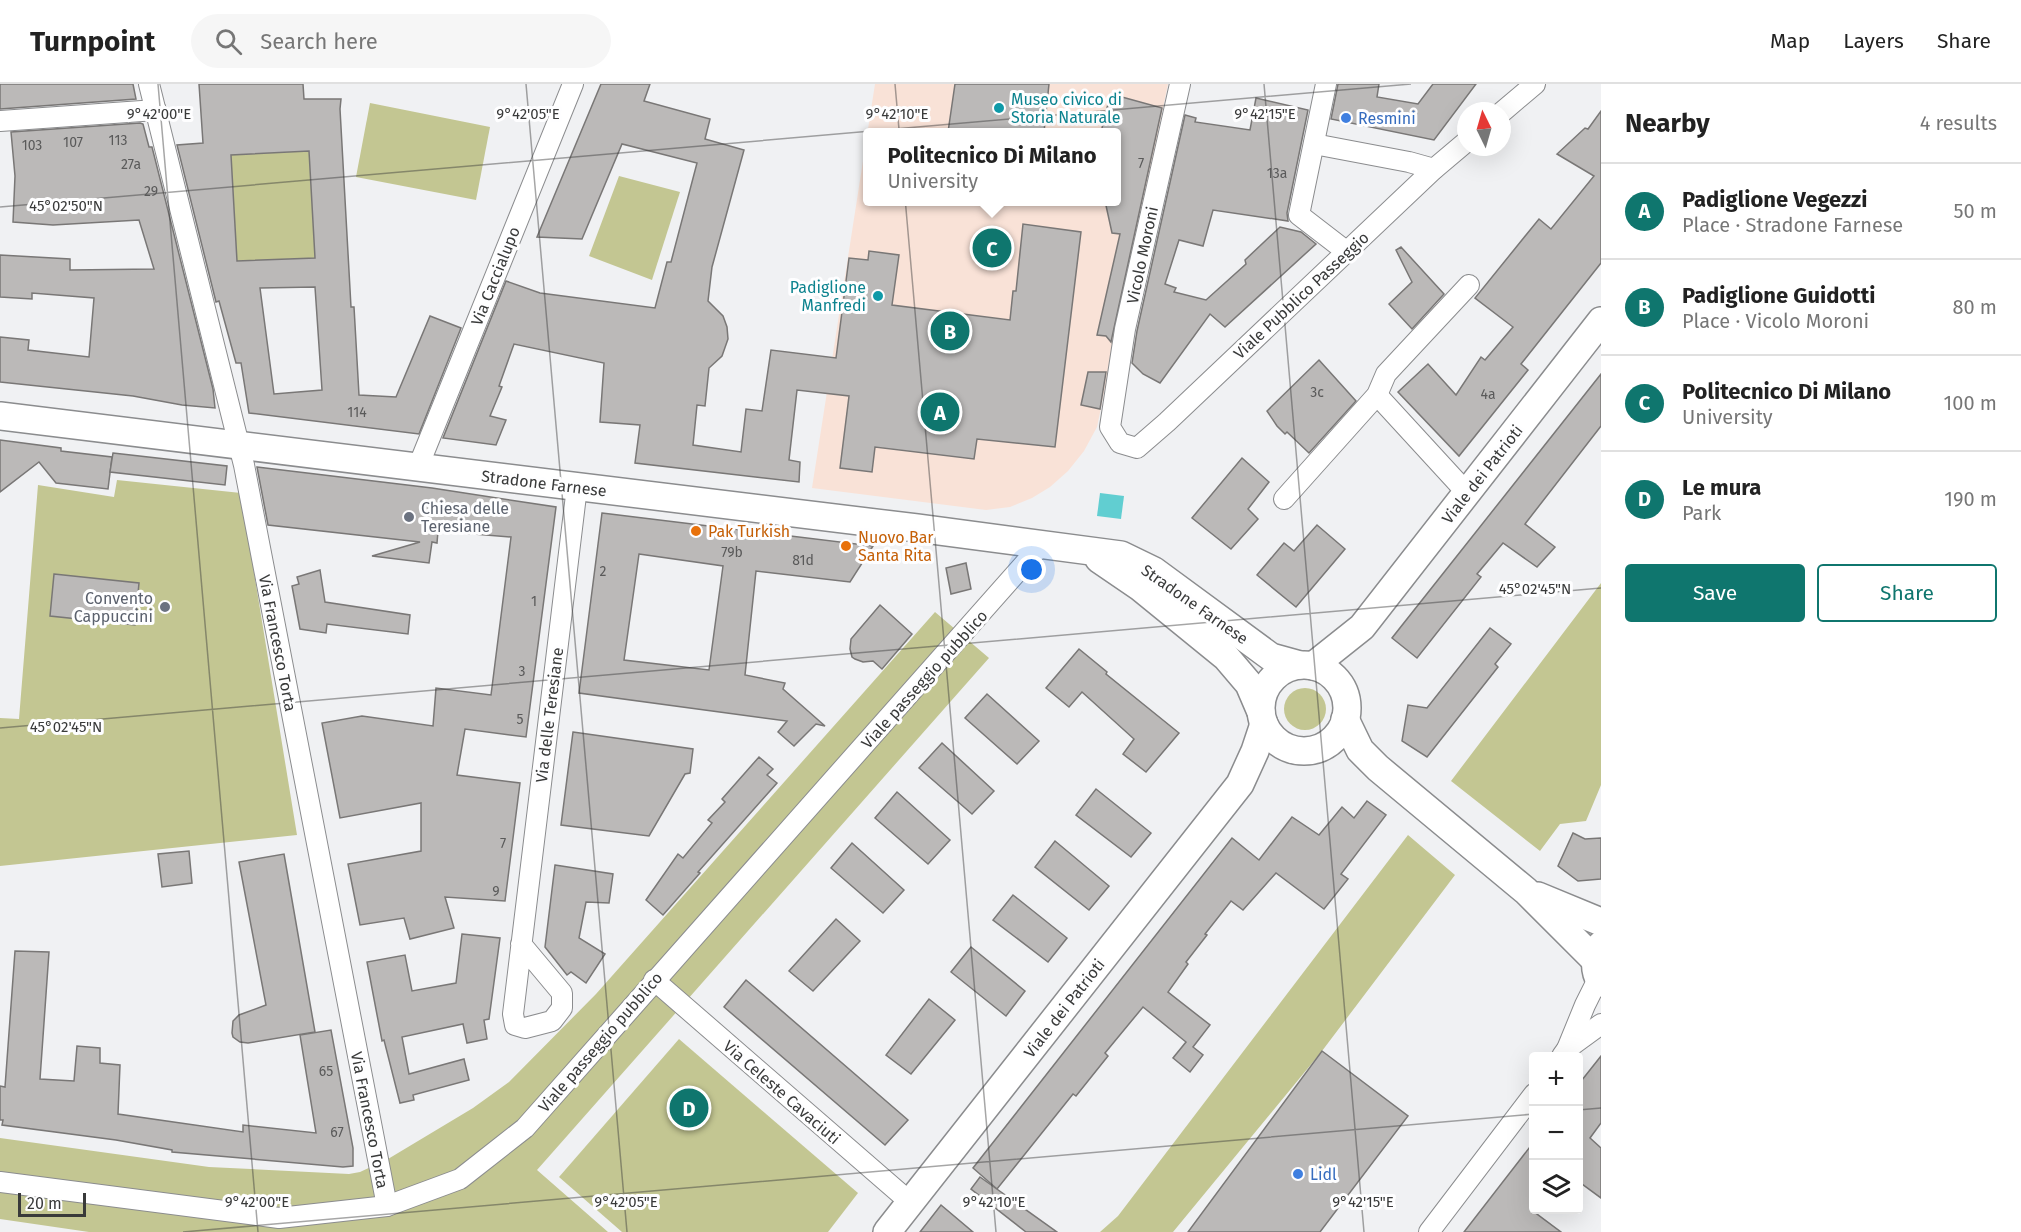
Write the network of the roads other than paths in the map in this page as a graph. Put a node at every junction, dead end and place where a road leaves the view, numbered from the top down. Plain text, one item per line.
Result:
1 (149, 84) edge
2 (573, 84) edge
3 (1179, 84) edge
4 (1326, 84) edge
5 (1534, 84) edge
6 (1511, 104) edge
7 (156, 110) junction
8 (0, 121) edge
9 (1314, 144) junction
10 (1457, 150) edge
11 (1434, 169) junction
12 (1347, 252) junction
13 (1469, 285) dead end
14 (1601, 321) edge
15 (1377, 395) junction
16 (0, 416) edge
17 (239, 446) junction
18 (1137, 448) joint
19 (418, 467) junction
20 (576, 487) junction
21 (1467, 493) junction
22 (1284, 499) dead end
23 (1041, 545) junction
24 (1087, 551) junction
25 (1362, 627) junction
26 (1307, 666) junction
27 (1341, 687) junction
28 (1263, 718) junction
29 (1346, 719) junction
30 (1308, 748) junction
31 (1378, 768) junction
32 (1240, 784) junction
33 (1526, 891) junction
34 (1601, 922) edge
35 (521, 944) dead end
36 (1599, 967) edge
37 (654, 980) junction
38 (1601, 1024) edge
39 (1564, 1052) edge
40 (1565, 1052) edge
41 (1529, 1099) edge
42 (0, 1182) edge
43 (910, 1203) junction
44 (387, 1206) junction
45 (887, 1232) edge
46 (1429, 1232) edge

1 - 7 street, Via Francesco Torta
2 - 19 street, Via Caccialupo
3 - 18 street, Vicolo Moroni
4 - 9 street
5 - 6 street
7 - 8 street
7 - 17 street, Via Francesco Torta
9 - 11 street
9 - 12 street
10 - 11 street, Viale Pubblico Passeggio
11 - 12 street, Viale Pubblico Passeggio
12 - 18 street, Viale Pubblico Passeggio
13 - 15 street
14 - 21 street, Viale dei Patrioti
15 - 21 street
15 - 22 street
16 - 17 street, Stradone Farnese
17 - 19 street, Stradone Farnese
17 - 44 street, Via Francesco Torta
19 - 20 street, Stradone Farnese
20 - 23 street, Stradone Farnese
20 - 35 street, Via delle Teresiane
21 - 25 street, Viale dei Patrioti
23 - 24 street, Stradone Farnese
23 - 37 street, Viale passeggio pubblico
24 - 26 street, Stradone Farnese
24 - 28 street, Stradone Farnese
25 - 26 street, Viale dei Patrioti
25 - 27 street, Viale dei Patrioti
26 - 27 street
26 - 28 street
27 - 29 street
28 - 30 street
28 - 32 street, Viale dei Patrioti
29 - 30 street
29 - 31 street
30 - 31 street
30 - 32 street, Viale dei Patrioti
31 - 33 street
32 - 43 street, Viale dei Patrioti
33 - 34 street
33 - 36 street
36 - 39 street
37 - 43 street, Via Celeste Cavaciuti
37 - 44 street, Viale passeggio pubblico
38 - 40 street
41 - 46 street
42 - 44 street, Viale passeggio pubblico
43 - 45 street, Viale dei Patrioti

